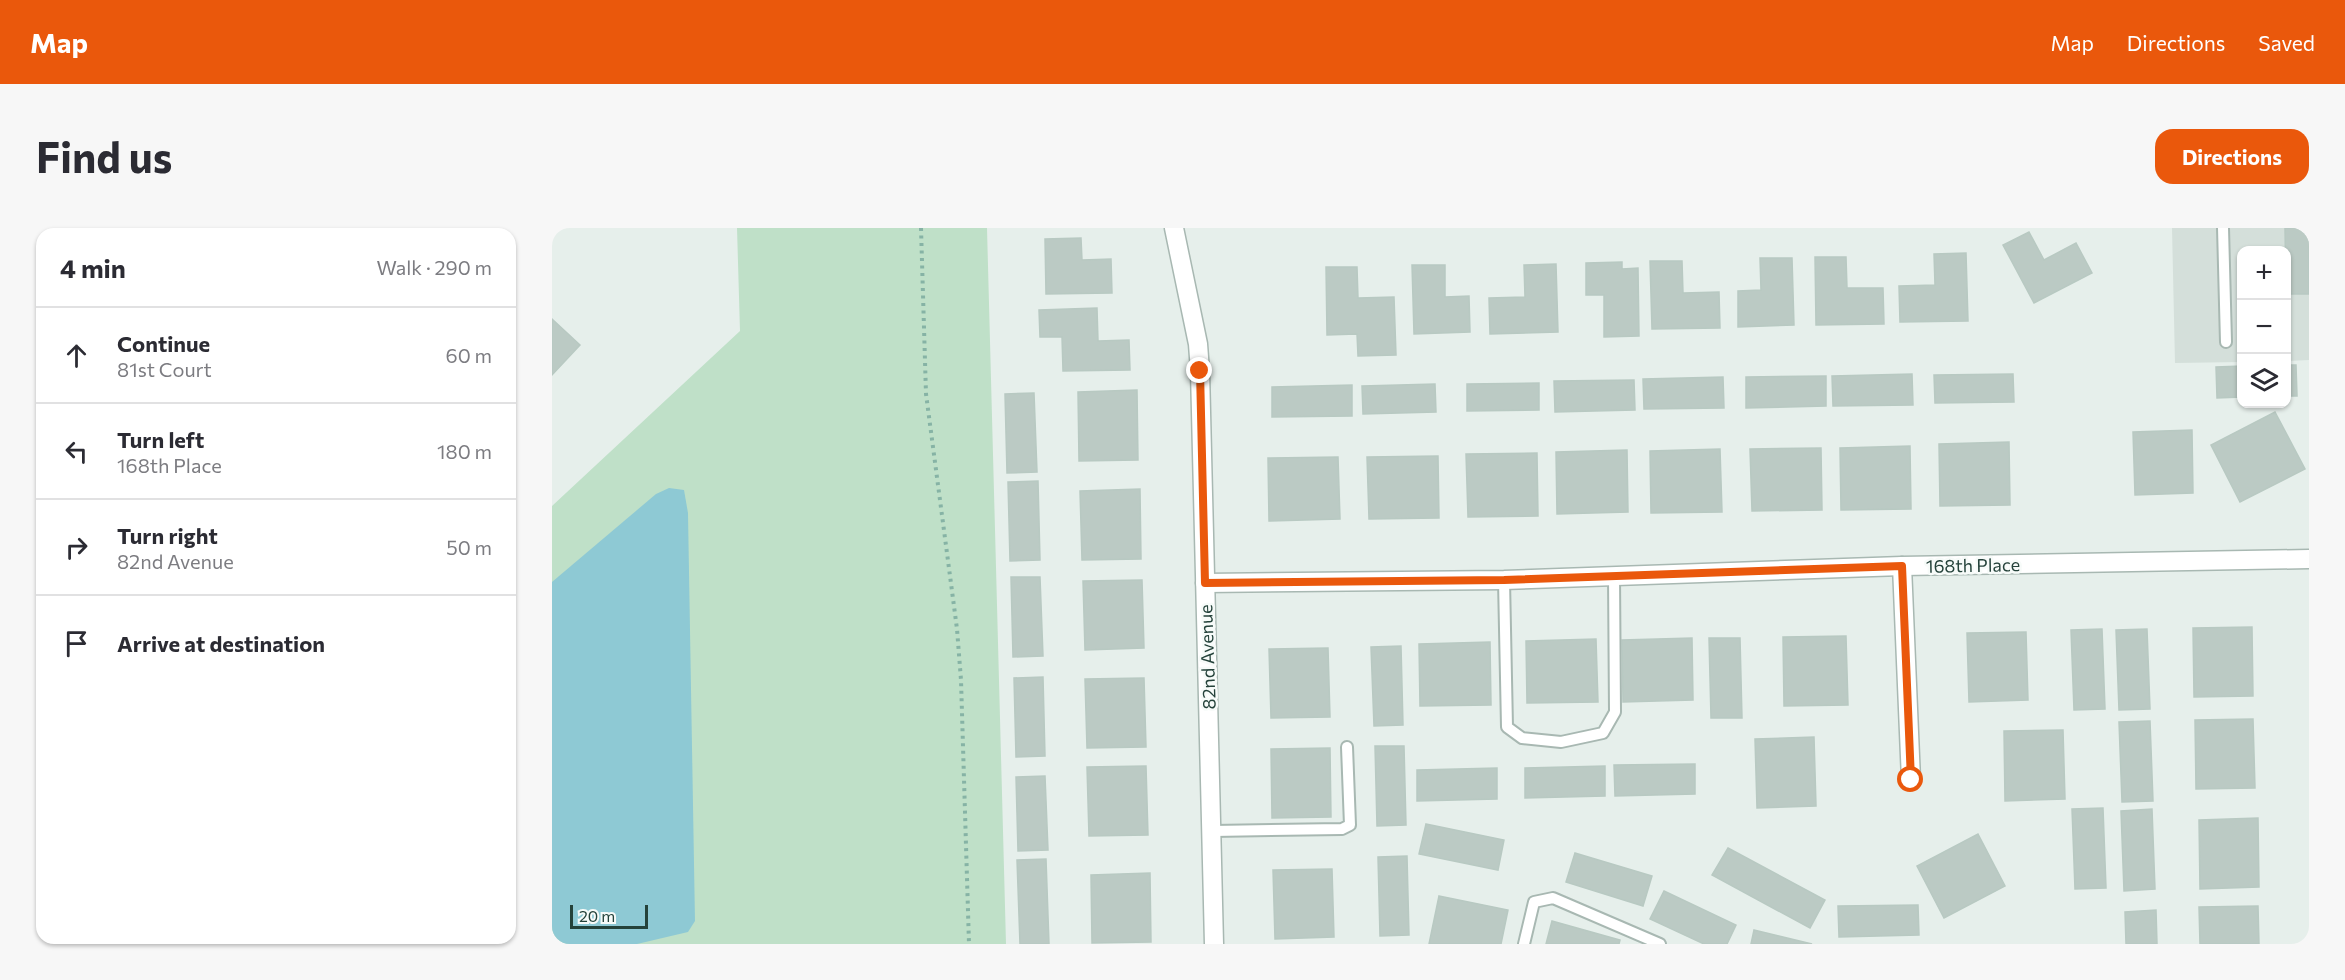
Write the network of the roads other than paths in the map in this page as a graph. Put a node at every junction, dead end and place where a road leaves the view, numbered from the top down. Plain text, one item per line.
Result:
1 (1174, 228) edge
2 (2223, 228) edge
3 (2226, 342) dead end
4 (2309, 559) edge
5 (1902, 566) junction
6 (1614, 576) junction
7 (1504, 580) junction
8 (1205, 583) junction
9 (1347, 747) dead end
10 (1911, 780) dead end
11 (1212, 831) junction
12 (1214, 944) edge
13 (1524, 944) edge
14 (1660, 944) edge

1 - 8 street, 82nd Avenue
2 - 3 lane
4 - 5 street, 168th Place
5 - 6 street, 168th Place
5 - 10 street
6 - 7 street, 168th Place
6 - 7 lane
7 - 8 street, 168th Place
8 - 11 street, 82nd Avenue
9 - 11 lane
11 - 12 street, 82nd Avenue
13 - 14 lane

